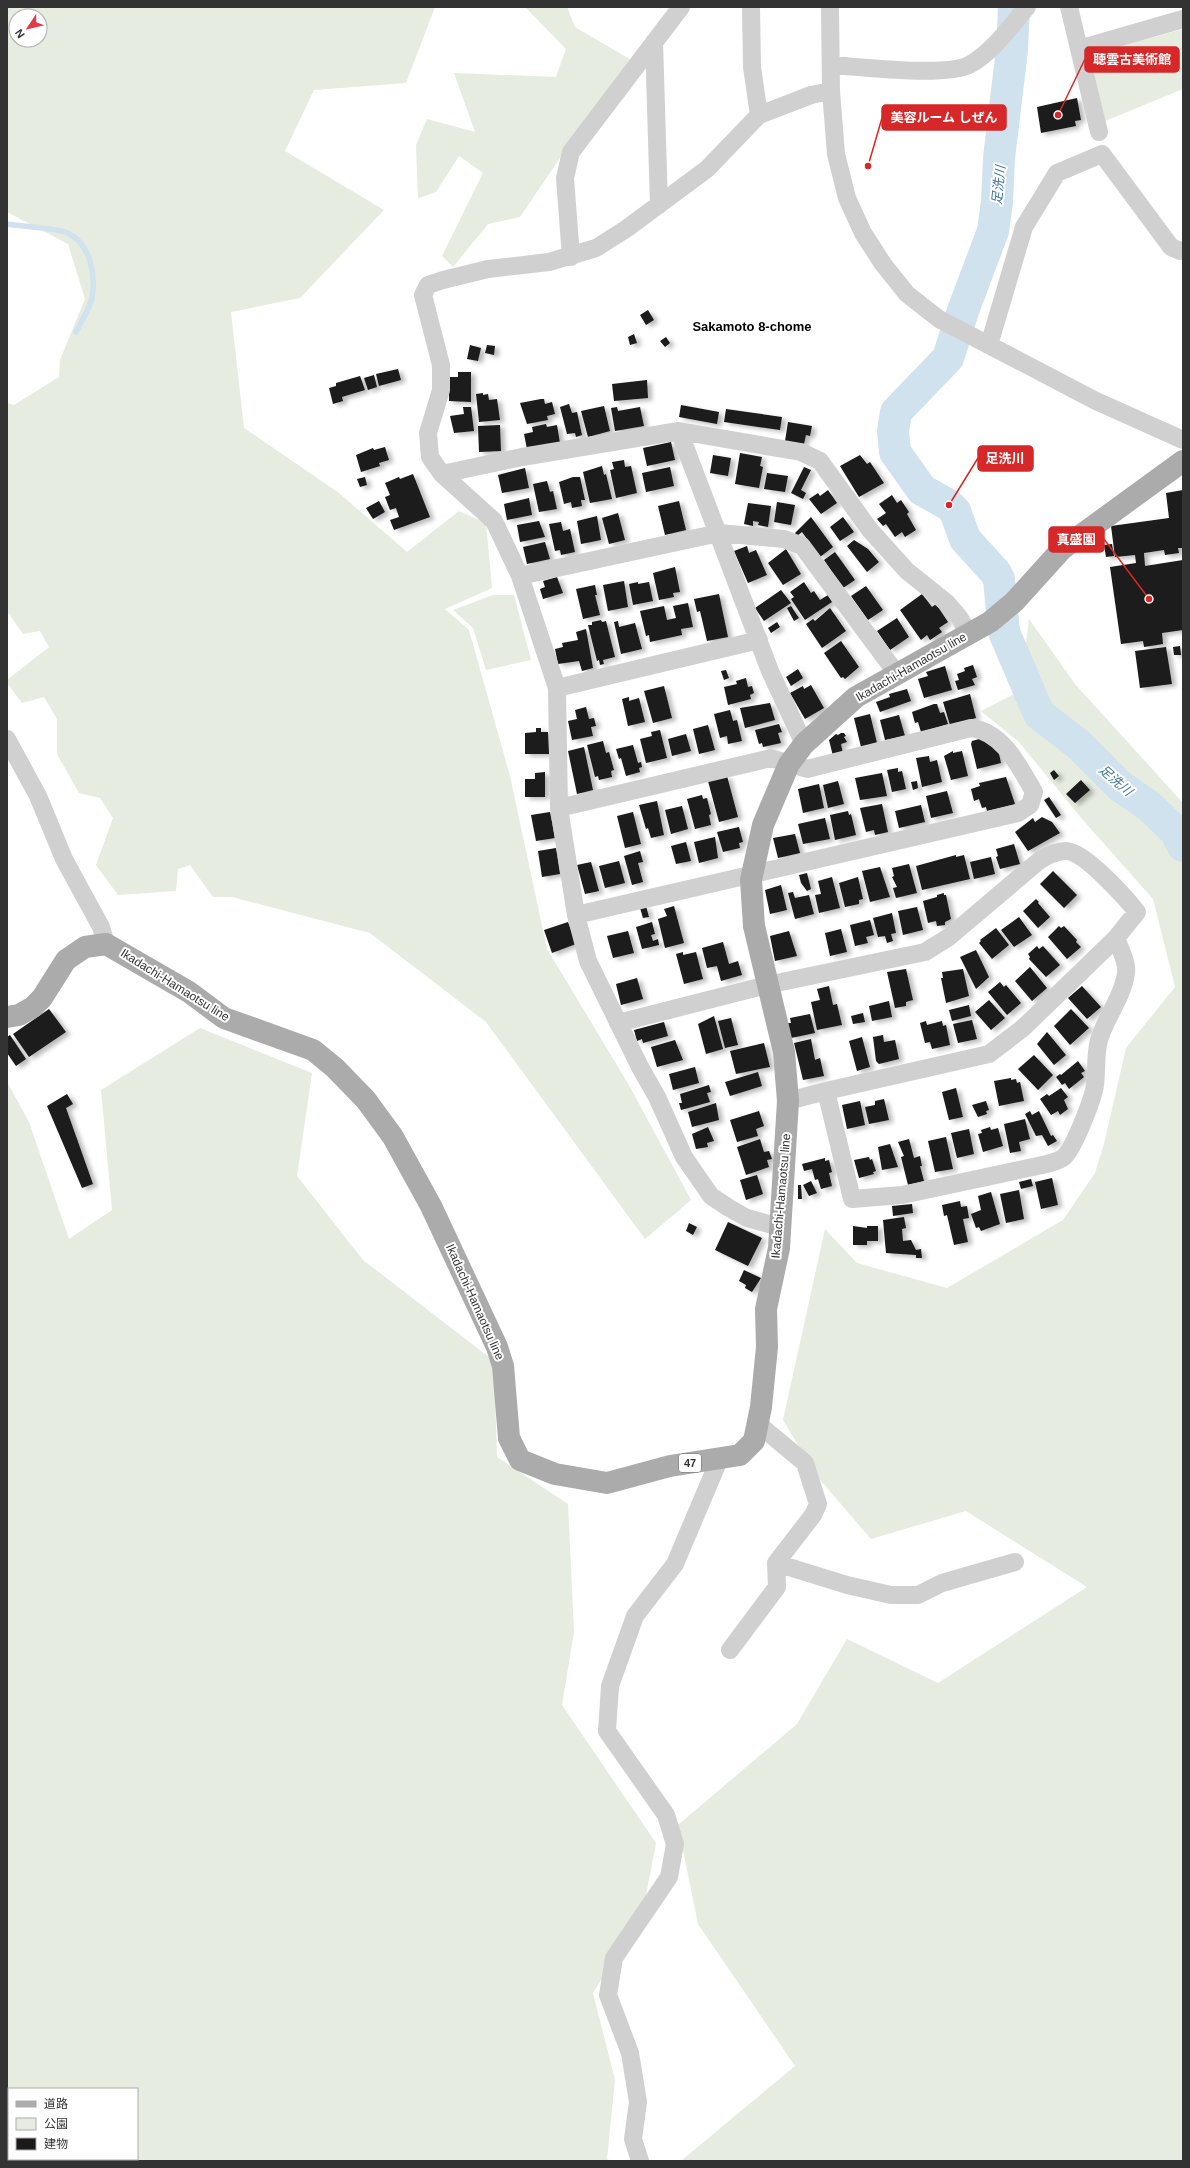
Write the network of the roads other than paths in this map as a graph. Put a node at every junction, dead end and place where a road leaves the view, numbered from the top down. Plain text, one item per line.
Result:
1 (681, 7) edge
2 (751, 7) edge
3 (830, 7) edge
4 (1069, 7) edge
5 (1022, 14) edge
6 (1183, 19) edge
7 (654, 42) junction
8 (1079, 49) junction
9 (831, 65) junction
10 (831, 91) junction
11 (759, 115) junction
12 (1099, 132) dead end
13 (659, 205) junction
14 (1183, 250) edge
15 (571, 257) junction
16 (989, 345) junction
17 (679, 431) junction
18 (1183, 440) edge
19 (1183, 461) edge
20 (442, 474) junction
21 (719, 533) junction
22 (520, 576) junction
23 (969, 634) junction
24 (759, 640) junction
25 (897, 674) junction
26 (557, 688) junction
27 (7, 738) edge
28 (804, 744) junction
29 (789, 764) junction
30 (559, 808) junction
31 (753, 873) junction
32 (576, 915) junction
33 (1116, 938) junction
34 (106, 944) junction
35 (767, 985) junction
36 (7, 1018) edge
37 (618, 1023) junction
38 (826, 1091) junction
39 (788, 1101) junction
40 (780, 1227) junction
41 (758, 1424) junction
42 (719, 1460) junction
43 (1015, 1562) dead end
44 (776, 1563) junction
45 (730, 1650) dead end
46 (640, 2161) edge

1 - 7 street
2 - 11 street
3 - 9 street
4 - 8 street
5 - 9 street
6 - 8 street
7 - 13 street
7 - 15 street
8 - 12 street
9 - 10 street
10 - 11 street
10 - 16 street
11 - 13 street
13 - 15 street
14 - 16 street
15 - 20 street
16 - 18 street
17 - 20 street
17 - 21 street
17 - 23 street
19 - 23 main road, Ikadachi-Hamaotsu line / 47
20 - 22 street
21 - 22 street
21 - 24 street
21 - 25 street
22 - 26 street
23 - 25 main road, Ikadachi-Hamaotsu line / 47
24 - 26 street
24 - 28 street
25 - 28 main road, Ikadachi-Hamaotsu line / 47
26 - 30 street
27 - 34 street
28 - 29 main road, Ikadachi-Hamaotsu line / 47
29 - 30 street
29 - 31 main road, Ikadachi-Hamaotsu line / 47
29 - 31 street
30 - 32 street
31 - 32 street
31 - 35 main road, Ikadachi-Hamaotsu line / 47
32 - 37 street
33 - 35 street
33 - 38 street
33 - 38 street
34 - 36 main road, Ikadachi-Hamaotsu line
34 - 42 main road, Ikadachi-Hamaotsu line / 47
35 - 37 street
35 - 39 main road, Ikadachi-Hamaotsu line / 47
37 - 40 street
38 - 39 street
39 - 40 main road, Ikadachi-Hamaotsu line / 47
40 - 41 main road, Ikadachi-Hamaotsu line / 47
41 - 42 main road, Ikadachi-Hamaotsu line / 47
41 - 44 street
42 - 46 street
43 - 44 street
44 - 45 street

